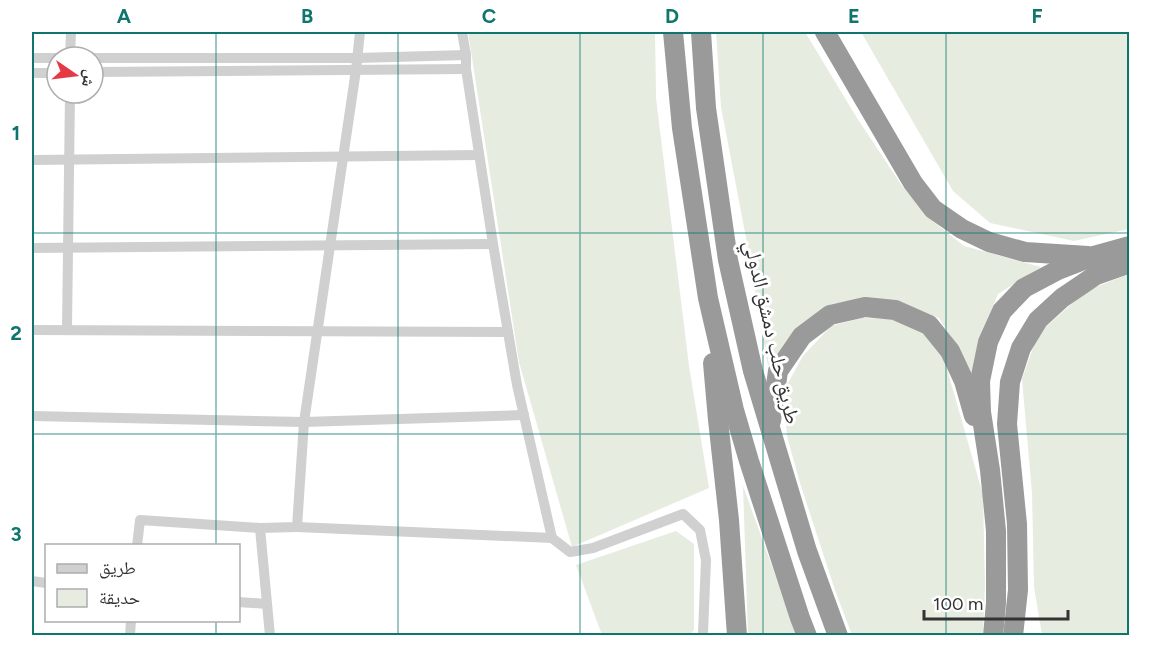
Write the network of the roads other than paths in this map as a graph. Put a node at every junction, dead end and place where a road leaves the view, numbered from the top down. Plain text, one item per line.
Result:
1 (360, 32) edge
2 (462, 32) edge
3 (673, 32) edge
4 (701, 32) edge
5 (825, 32) edge
6 (466, 56) junction
7 (105, 58) edge
8 (357, 58) junction
9 (466, 69) junction
10 (356, 70) junction
11 (105, 72) edge
12 (70, 105) edge
13 (479, 155) junction
14 (344, 156) junction
15 (32, 159) edge
16 (69, 159) junction
17 (493, 244) junction
18 (330, 245) junction
19 (1130, 246) edge
20 (68, 247) junction
21 (32, 248) edge
22 (1130, 263) edge
23 (1095, 266) junction
24 (708, 298) junction
25 (67, 329) junction
26 (32, 330) edge
27 (318, 331) junction
28 (508, 332) junction
29 (524, 415) junction
30 (32, 416) edge
31 (304, 422) junction
32 (771, 430) junction
33 (990, 470) junction
34 (297, 527) junction
35 (260, 528) junction
36 (552, 538) junction
37 (137, 544) edge
38 (1018, 590) junction
39 (240, 602) edge
40 (267, 604) junction
41 (270, 636) edge
42 (702, 636) edge
43 (737, 636) edge
44 (807, 636) edge
45 (838, 636) edge
46 (993, 636) edge
47 (1012, 636) edge
48 (1025, 636) edge

1 - 8 street
2 - 6 street
3 - 24 highway
4 - 32 highway, طريق حلب دمشق الدولي
5 - 23 highway
6 - 8 street
6 - 9 street
7 - 8 street
8 - 10 street
9 - 10 street
9 - 13 street
10 - 11 street
10 - 14 street
12 - 16 street
13 - 14 street
13 - 17 street
14 - 16 street
14 - 18 street
15 - 16 street
16 - 20 street
17 - 18 street
17 - 28 street
18 - 20 street
18 - 27 street
19 - 23 highway
20 - 21 street
20 - 25 street
22 - 23 highway
23 - 33 highway
23 - 38 highway
24 - 43 highway
24 - 44 highway
25 - 26 street
25 - 27 street
27 - 28 street
27 - 31 street
28 - 29 street
29 - 31 street
29 - 36 street
30 - 31 street
31 - 34 street
32 - 33 highway
32 - 45 highway, طريق حلب دمشق الدولي
33 - 46 highway
34 - 35 street
34 - 36 street
35 - 37 street
35 - 40 street
36 - 42 street
38 - 47 highway
38 - 48 highway
39 - 40 street
40 - 41 street

